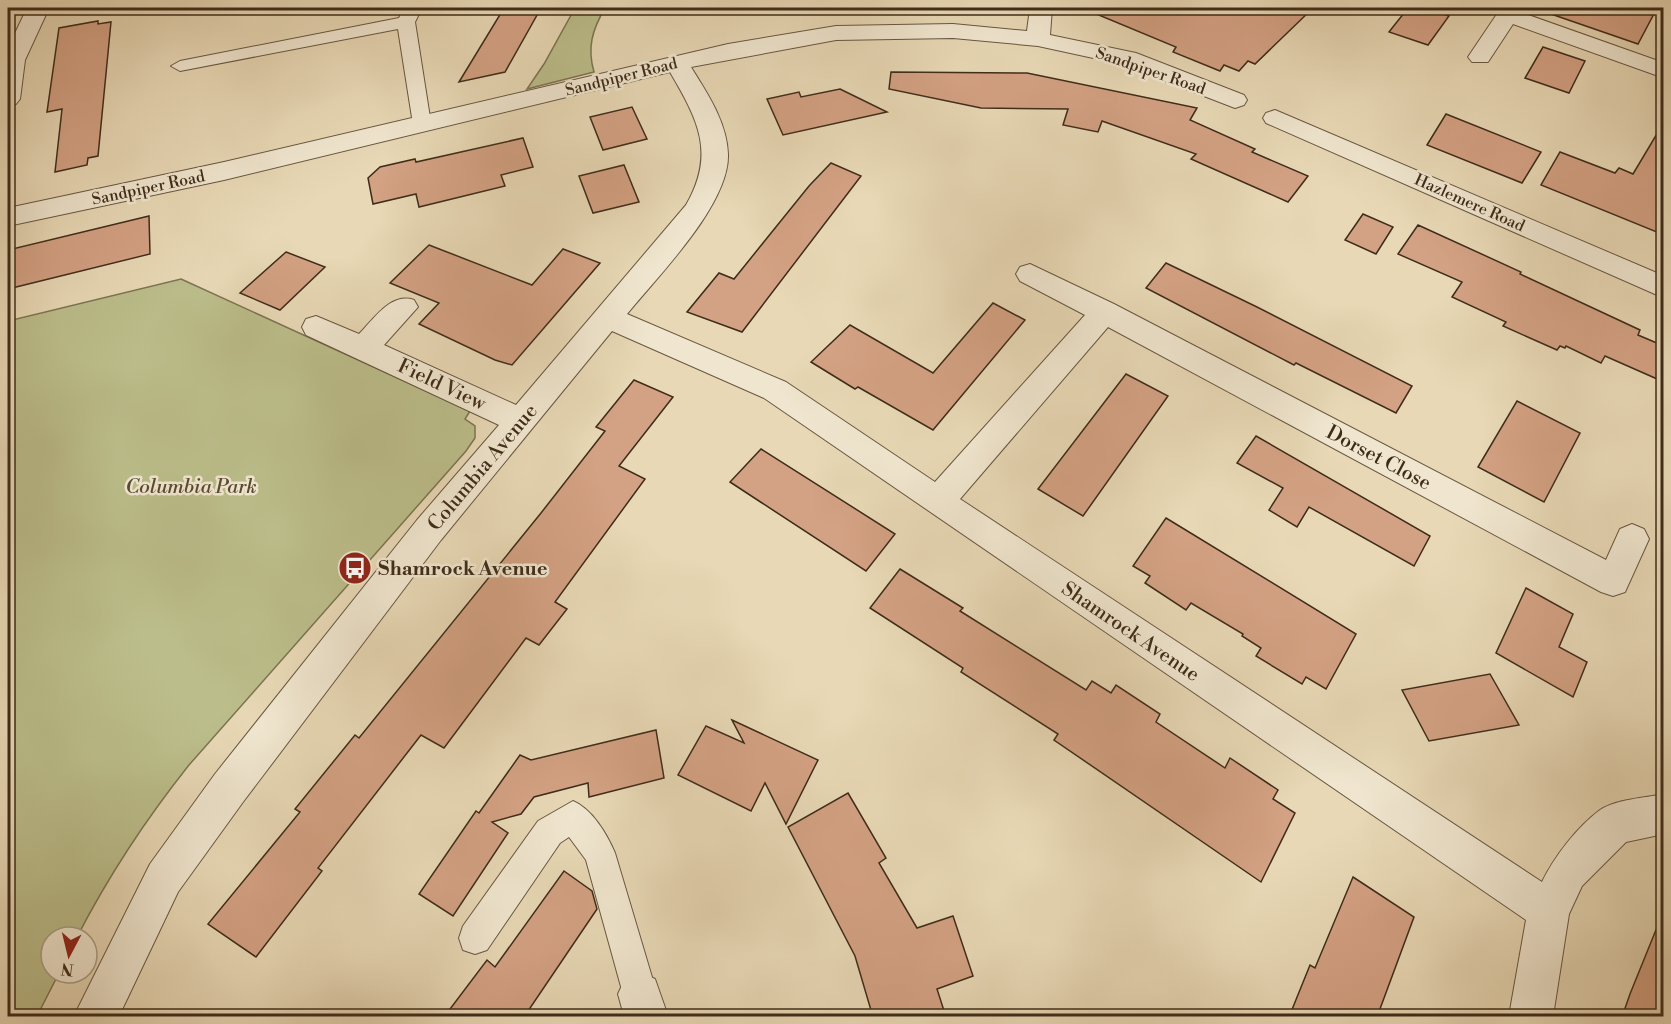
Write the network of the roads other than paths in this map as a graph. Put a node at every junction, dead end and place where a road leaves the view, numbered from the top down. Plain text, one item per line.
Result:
1 (38, 8) edge
2 (1041, 8) edge
3 (1510, 11) edge
4 (409, 15) edge
5 (1038, 39) junction
6 (1480, 57) dead end
7 (677, 63) junction
8 (180, 66) dead end
9 (1664, 71) edge
10 (8, 99) edge
11 (1235, 100) dead end
12 (1275, 118) dead end
13 (422, 124) junction
14 (8, 217) edge
15 (1030, 274) dead end
16 (1664, 288) edge
17 (404, 307) dead end
18 (1104, 312) junction
19 (609, 318) junction
20 (316, 327) dead end
21 (363, 348) junction
22 (521, 421) junction
23 (938, 502) junction
24 (1632, 539) dead end
25 (1664, 814) edge
26 (1549, 911) junction
27 (475, 938) dead end
28 (643, 1005) edge
29 (96, 1017) edge
30 (1531, 1017) edge

1 - 10 street
2 - 5 street
3 - 6 street
3 - 9 street
4 - 8 lane
4 - 13 lane
5 - 7 street, Sandpiper Road
5 - 11 street, Sandpiper Road
7 - 13 street, Sandpiper Road
7 - 19 street, Columbia Avenue
12 - 16 street, Hazlemere Road
13 - 14 street, Sandpiper Road
15 - 18 street, Dorset Close
17 - 21 street
18 - 23 street
18 - 24 street, Dorset Close
19 - 22 street, Columbia Avenue
19 - 23 street, Shamrock Avenue
20 - 21 street, Field View
21 - 22 street, Field View
22 - 29 street, Columbia Avenue
23 - 26 street, Shamrock Avenue
25 - 26 street
26 - 30 street
27 - 28 lane

